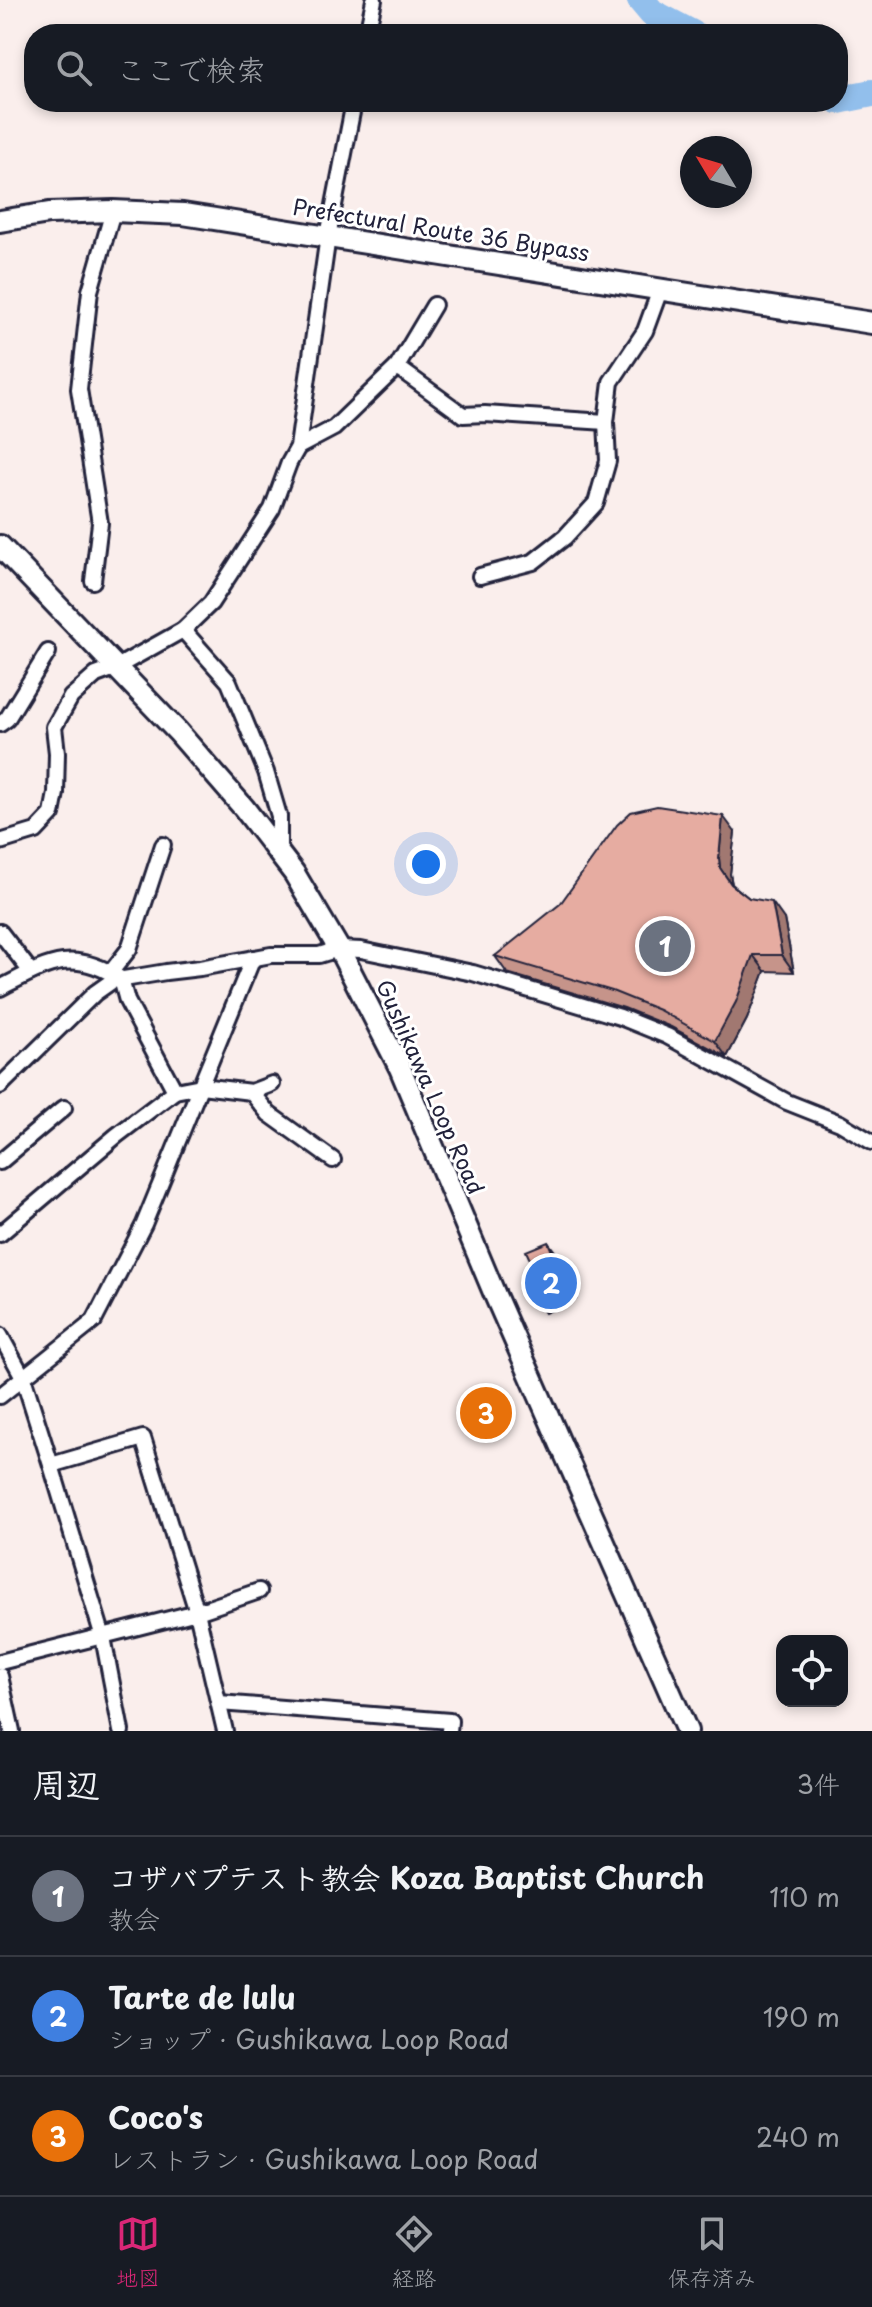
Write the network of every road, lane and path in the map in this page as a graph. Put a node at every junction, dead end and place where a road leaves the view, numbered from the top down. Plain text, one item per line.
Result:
1 (374, 0) edge
2 (369, 24) edge
3 (352, 112) edge
4 (113, 211) junction
5 (0, 221) edge
6 (328, 236) junction
7 (660, 290) junction
8 (434, 305) dead end
9 (870, 323) edge
10 (397, 367) junction
11 (606, 422) junction
12 (298, 447) junction
13 (0, 546) edge
14 (480, 576) dead end
15 (93, 581) dead end
16 (183, 630) junction
17 (48, 652) dead end
18 (115, 668) junction
19 (0, 724) edge
20 (0, 842) edge
21 (163, 845) dead end
22 (279, 854) junction
23 (0, 932) edge
24 (339, 949) junction
25 (253, 958) junction
26 (31, 972) junction
27 (116, 976) junction
28 (0, 988) edge
29 (272, 1084) dead end
30 (0, 1086) edge
31 (201, 1086) junction
32 (175, 1091) junction
33 (251, 1092) junction
34 (64, 1108) dead end
35 (872, 1142) edge
36 (333, 1160) dead end
37 (0, 1162) edge
38 (0, 1234) edge
39 (0, 1335) edge
40 (23, 1377) junction
41 (0, 1396) edge
42 (51, 1465) junction
43 (259, 1591) dead end
44 (197, 1612) junction
45 (103, 1637) junction
46 (0, 1662) edge
47 (0, 1676) edge
48 (219, 1703) junction
49 (12, 1731) edge
50 (121, 1731) edge
51 (225, 1731) edge
52 (449, 1731) edge
53 (687, 1731) edge

1 - 2 street
3 - 6 street
4 - 5 main road, Prefectural Route 36 Bypass
4 - 6 main road, Prefectural Route 36 Bypass
4 - 15 street
6 - 7 main road, Prefectural Route 36 Bypass
6 - 12 street
7 - 9 main road, Prefectural Route 36 Bypass
7 - 11 street
8 - 10 street
10 - 11 street
10 - 12 street
11 - 14 street
12 - 16 street
13 - 18 main road, Gushikawa Loop Road
16 - 18 street
16 - 22 street
17 - 19 street
18 - 20 street
18 - 22 main road, Gushikawa Loop Road
21 - 27 street
22 - 24 main road, Gushikawa Loop Road
23 - 26 street
24 - 25 street
24 - 35 street
24 - 53 main road, Gushikawa Loop Road
25 - 27 street
25 - 31 street
26 - 27 street
26 - 28 street
27 - 30 street
27 - 32 street
29 - 33 street
31 - 32 street
31 - 33 street
31 - 40 street
32 - 38 street
33 - 36 street
34 - 37 street
39 - 40 street
40 - 41 street
40 - 42 street
42 - 44 street
42 - 45 street
43 - 44 street
44 - 45 street
44 - 48 street
45 - 46 street
45 - 50 street
47 - 49 street
48 - 51 street
48 - 52 street

